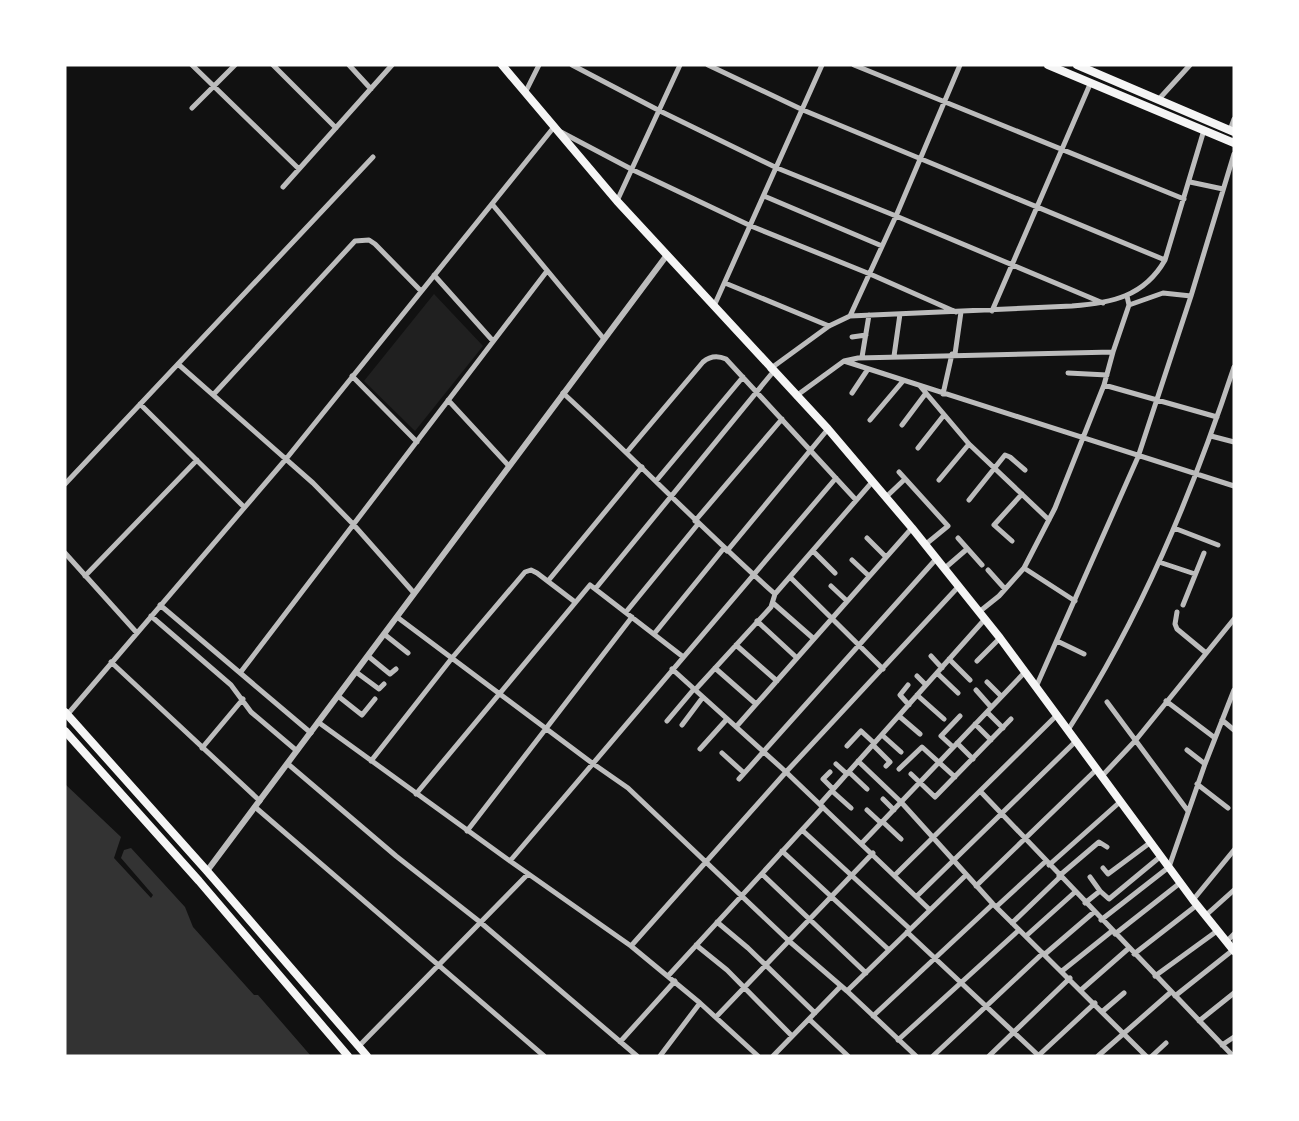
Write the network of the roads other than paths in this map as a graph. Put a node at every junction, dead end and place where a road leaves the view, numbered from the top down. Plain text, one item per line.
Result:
1 (192, 65) edge
2 (235, 65) edge
3 (273, 65) edge
4 (349, 65) edge
5 (393, 65) edge
6 (502, 65) edge
7 (539, 65) edge
8 (572, 65) edge
9 (680, 65) edge
10 (708, 65) edge
11 (822, 65) edge
12 (854, 65) edge
13 (960, 65) edge
14 (1048, 65) edge
15 (1077, 65) edge
16 (1190, 65) edge
17 (1091, 82) junction
18 (214, 86) junction
19 (371, 89) junction
20 (525, 93) junction
21 (1159, 99) junction
22 (944, 102) junction
23 (192, 108) dead end
24 (803, 110) junction
25 (660, 111) junction
26 (1234, 119) edge
27 (336, 128) junction
28 (554, 128) junction
29 (1204, 130) junction
30 (1232, 131) edge
31 (1234, 143) edge
32 (1062, 148) junction
33 (1234, 154) edge
34 (373, 157) dead end
35 (919, 159) junction
36 (777, 168) junction
37 (299, 169) junction
38 (633, 170) junction
39 (1189, 182) junction
40 (283, 187) dead end
41 (1223, 189) junction
42 (764, 196) junction
43 (1184, 199) junction
44 (617, 201) junction
45 (492, 204) junction
46 (1036, 208) junction
47 (896, 216) junction
48 (751, 226) junction
49 (882, 246) junction
50 (667, 255) junction
51 (1165, 260) junction
52 (1012, 264) junction
53 (547, 271) junction
54 (870, 274) junction
55 (434, 275) junction
56 (725, 284) junction
57 (421, 291) junction
58 (1127, 296) junction
59 (1191, 296) junction
60 (1103, 303) junction
61 (1129, 305) junction
62 (714, 306) junction
63 (992, 311) junction
64 (959, 312) junction
65 (900, 314) junction
66 (869, 315) junction
67 (850, 316) junction
68 (829, 326) junction
69 (866, 335) junction
70 (852, 337) dead end
71 (604, 339) junction
72 (494, 341) junction
73 (1113, 352) junction
74 (953, 354) junction
75 (894, 356) junction
76 (862, 357) junction
77 (844, 361) junction
78 (178, 365) junction
79 (1234, 366) edge
80 (868, 369) junction
81 (772, 370) junction
82 (1068, 373) dead end
83 (1107, 375) junction
84 (352, 376) junction
85 (743, 377) junction
86 (903, 381) junction
87 (920, 386) junction
88 (1104, 386) junction
89 (563, 393) junction
90 (757, 393) junction
91 (852, 393) dead end
92 (926, 393) junction
93 (943, 394) junction
94 (213, 396) junction
95 (796, 396) junction
96 (448, 400) junction
97 (1158, 400) junction
98 (140, 404) junction
99 (944, 415) junction
100 (1217, 417) junction
101 (782, 419) junction
102 (870, 420) dead end
103 (902, 425) dead end
104 (828, 429) junction
105 (1211, 436) junction
106 (1084, 439) junction
107 (417, 442) junction
108 (1234, 442) edge
109 (970, 444) junction
110 (918, 448) dead end
111 (810, 450) junction
112 (627, 452) junction
113 (1139, 457) junction
114 (286, 459) junction
115 (197, 460) junction
116 (509, 466) junction
117 (642, 467) junction
118 (995, 468) junction
119 (1025, 470) dead end
120 (899, 472) dead end
121 (1197, 474) junction
122 (836, 478) junction
123 (905, 479) junction
124 (939, 480) dead end
125 (656, 481) junction
126 (873, 481) junction
127 (65, 484) edge
128 (1234, 486) edge
129 (1022, 494) junction
130 (672, 497) junction
131 (886, 497) junction
132 (856, 500) junction
133 (969, 500) dead end
134 (244, 507) junction
135 (1049, 520) junction
136 (697, 522) junction
137 (353, 524) junction
138 (912, 528) junction
139 (1174, 528) junction
140 (867, 538) dead end
141 (958, 538) dead end
142 (1012, 541) dead end
143 (926, 544) junction
144 (1218, 545) dead end
145 (967, 549) junction
146 (725, 550) junction
147 (813, 551) junction
148 (65, 553) edge
149 (1204, 553) dead end
150 (886, 557) junction
151 (937, 558) junction
152 (852, 560) dead end
153 (1159, 562) junction
154 (982, 565) dead end
155 (945, 568) junction
156 (1024, 569) junction
157 (988, 570) dead end
158 (835, 573) dead end
159 (752, 574) junction
160 (1195, 574) junction
161 (85, 576) junction
162 (870, 576) junction
163 (790, 577) junction
164 (548, 581) junction
165 (831, 586) dead end
166 (959, 586) junction
167 (596, 588) junction
168 (1006, 589) junction
169 (414, 593) junction
170 (775, 594) junction
171 (847, 601) junction
172 (1075, 601) junction
173 (575, 602) junction
174 (773, 603) junction
175 (160, 605) junction
176 (1184, 605) dead end
177 (625, 612) junction
178 (1177, 612) dead end
179 (982, 615) junction
180 (151, 616) junction
181 (397, 617) junction
182 (632, 617) junction
183 (832, 618) junction
184 (1234, 619) edge
185 (757, 621) junction
186 (136, 633) junction
187 (384, 634) junction
188 (654, 634) junction
189 (1000, 638) junction
190 (814, 639) junction
191 (1057, 641) junction
192 (736, 645) junction
193 (859, 646) junction
194 (408, 653) dead end
195 (1206, 653) junction
196 (1084, 654) dead end
197 (368, 656) junction
198 (682, 656) junction
199 (930, 656) dead end
200 (452, 658) junction
201 (797, 658) junction
202 (949, 659) junction
203 (977, 661) dead end
204 (111, 662) junction
205 (715, 668) junction
206 (396, 669) dead end
207 (672, 669) junction
208 (883, 669) junction
209 (939, 670) junction
210 (1025, 671) junction
211 (356, 672) junction
212 (240, 673) junction
213 (917, 676) dead end
214 (970, 680) dead end
215 (777, 681) junction
216 (987, 682) dead end
217 (384, 684) dead end
218 (908, 685) dead end
219 (926, 685) junction
220 (1036, 687) junction
221 (694, 690) junction
222 (976, 690) dead end
223 (1234, 690) edge
224 (958, 693) dead end
225 (499, 694) junction
226 (917, 695) junction
227 (338, 696) junction
228 (1001, 696) junction
229 (703, 698) junction
230 (243, 699) junction
231 (375, 699) dead end
232 (1166, 701) junction
233 (1107, 702) dead end
234 (756, 704) junction
235 (909, 705) junction
236 (989, 709) junction
237 (66, 713) edge
238 (1056, 715) junction
239 (899, 716) junction
240 (960, 716) dead end
241 (727, 719) junction
242 (944, 719) dead end
243 (1011, 719) dead end
244 (1222, 720) junction
245 (318, 722) junction
246 (667, 722) dead end
247 (975, 724) junction
248 (681, 725) dead end
249 (736, 727) junction
250 (1003, 728) junction
251 (546, 729) junction
252 (1068, 730) junction
253 (1234, 730) edge
254 (65, 731) edge
255 (311, 733) junction
256 (882, 734) junction
257 (920, 734) dead end
258 (1215, 738) junction
259 (991, 740) junction
260 (1076, 741) junction
261 (1135, 741) junction
262 (874, 744) junction
263 (955, 745) junction
264 (847, 746) dead end
265 (202, 748) junction
266 (700, 749) dead end
267 (1187, 750) dead end
268 (297, 751) junction
269 (763, 752) junction
270 (901, 752) dead end
271 (722, 753) dead end
272 (973, 759) junction
273 (371, 761) junction
274 (858, 761) junction
275 (939, 762) junction
276 (592, 763) junction
277 (288, 764) junction
278 (836, 764) dead end
279 (1205, 764) junction
280 (886, 766) dead end
281 (899, 769) dead end
282 (786, 772) junction
283 (830, 772) dead end
284 (744, 773) junction
285 (848, 773) junction
286 (1099, 773) junction
287 (911, 774) dead end
288 (955, 777) junction
289 (739, 779) dead end
290 (920, 783) junction
291 (1197, 784) junction
292 (867, 789) dead end
293 (833, 790) junction
294 (980, 791) junction
295 (416, 794) junction
296 (883, 799) dead end
297 (1121, 801) junction
298 (901, 802) junction
299 (257, 804) junction
300 (822, 805) junction
301 (851, 808) dead end
302 (1228, 808) dead end
303 (867, 810) dead end
304 (894, 810) junction
305 (1188, 811) junction
306 (1002, 815) junction
307 (882, 822) junction
308 (802, 830) junction
309 (467, 831) junction
310 (933, 837) junction
311 (1025, 838) junction
312 (901, 839) dead end
313 (1151, 842) junction
314 (862, 843) junction
315 (1107, 848) dead end
316 (1234, 850) edge
317 (782, 851) junction
318 (873, 853) junction
319 (1161, 856) junction
320 (510, 861) junction
321 (955, 862) junction
322 (705, 863) junction
323 (1047, 863) junction
324 (1169, 867) junction
325 (1103, 868) dead end
326 (207, 871) junction
327 (528, 874) junction
328 (762, 874) junction
329 (852, 875) junction
330 (895, 875) junction
331 (966, 875) junction
332 (1060, 877) junction
333 (1090, 877) dead end
334 (1180, 883) junction
335 (976, 887) junction
336 (1234, 890) edge
337 (1100, 891) junction
338 (1075, 892) junction
339 (741, 896) junction
340 (831, 897) junction
341 (917, 897) junction
342 (1085, 902) junction
343 (1195, 903) junction
344 (995, 906) junction
345 (930, 910) junction
346 (1094, 912) junction
347 (1205, 916) junction
348 (810, 919) junction
349 (1101, 919) junction
350 (480, 922) junction
351 (717, 922) junction
352 (1012, 923) junction
353 (1019, 930) junction
354 (909, 931) junction
355 (1217, 931) junction
356 (1113, 932) junction
357 (1234, 934) edge
358 (1026, 936) junction
359 (789, 941) junction
360 (1226, 942) junction
361 (696, 945) junction
362 (631, 946) junction
363 (1129, 948) junction
364 (889, 950) junction
365 (1233, 951) edge
366 (1044, 953) junction
367 (1134, 954) junction
368 (935, 958) junction
369 (439, 965) junction
370 (766, 965) junction
371 (1062, 971) junction
372 (866, 973) junction
373 (668, 976) junction
374 (1156, 976) junction
375 (1070, 978) junction
376 (675, 981) junction
377 (961, 983) junction
378 (841, 986) junction
379 (744, 988) junction
380 (1082, 990) junction
381 (847, 991) junction
382 (1124, 993) dead end
383 (1234, 993) edge
384 (1173, 994) junction
385 (701, 1003) junction
386 (1095, 1003) junction
387 (986, 1006) junction
388 (1103, 1011) junction
389 (814, 1013) junction
390 (873, 1016) junction
391 (716, 1017) junction
392 (809, 1019) junction
393 (1199, 1020) junction
394 (1013, 1032) junction
395 (1124, 1033) junction
396 (792, 1036) junction
397 (1234, 1037) edge
398 (898, 1040) junction
399 (620, 1042) junction
400 (1166, 1043) dead end
401 (1222, 1045) junction
402 (359, 1046) junction
403 (1230, 1055) edge
404 (348, 1056) edge
405 (367, 1056) edge
406 (544, 1056) edge
407 (637, 1056) edge
408 (660, 1056) edge
409 (758, 1056) edge
410 (772, 1056) edge
411 (848, 1056) edge
412 (916, 1056) edge
413 (933, 1056) edge
414 (989, 1056) edge
415 (1038, 1056) edge
416 (1098, 1056) edge
417 (1149, 1056) edge

1 - 18 street
2 - 18 street
3 - 27 street
4 - 19 street
5 - 19 street
6 - 20 main road
7 - 20 street
8 - 25 street
9 - 25 street
10 - 24 street
11 - 24 street
12 - 22 street
13 - 22 street
14 - 17 main road
15 - 21 main road
16 - 21 street
17 - 29 main road
17 - 32 street
18 - 23 street
18 - 37 street
19 - 27 street
20 - 28 main road
21 - 30 main road
22 - 32 street
22 - 35 street
24 - 35 street
24 - 36 street
25 - 36 street
25 - 38 street
26 - 30 street
27 - 37 street
28 - 38 street
28 - 44 main road
28 - 45 street
29 - 31 main road
29 - 39 street
32 - 43 street
32 - 46 street
33 - 41 street
34 - 78 street
35 - 46 street
35 - 47 street
36 - 42 street
36 - 47 street
37 - 40 street
38 - 44 street
38 - 48 street
39 - 41 street
39 - 43 street
41 - 59 street
42 - 48 street
42 - 49 street
43 - 51 street
44 - 50 main road
45 - 53 street
45 - 55 street
46 - 51 street
46 - 52 street
47 - 49 street
47 - 52 street
48 - 54 street
48 - 56 street
49 - 54 street
50 - 62 main road
50 - 71 street
51 - 58 street
52 - 60 street
52 - 63 street
53 - 71 street
53 - 72 street
54 - 64 street
54 - 67 street
55 - 57 street
55 - 72 street
56 - 62 street
56 - 68 street
57 - 84 street
57 - 94 street
58 - 60 street
58 - 61 street
59 - 61 street
59 - 97 street
60 - 63 street
61 - 73 street
62 - 81 main road
63 - 64 street
64 - 65 street
64 - 74 street
65 - 66 street
65 - 75 street
66 - 67 street
66 - 69 street
67 - 68 street
68 - 81 street
69 - 70 street
69 - 76 street
71 - 89 street
72 - 96 street
73 - 74 street
73 - 83 street
74 - 75 street
74 - 93 street
75 - 76 street
76 - 77 street
77 - 80 street
77 - 95 street
78 - 94 street
78 - 98 street
79 - 100 street
80 - 86 street
80 - 91 street
81 - 90 street
81 - 95 main road
82 - 83 street
83 - 88 street
84 - 107 street
84 - 114 street
85 - 90 street
85 - 112 street
85 - 125 street
86 - 87 street
86 - 102 street
87 - 92 street
87 - 93 street
88 - 97 street
88 - 106 street
89 - 112 street
89 - 116 street
90 - 101 street
90 - 130 street
92 - 99 street
92 - 103 street
93 - 106 street
94 - 114 street
95 - 104 main road
96 - 107 street
96 - 116 street
97 - 100 street
97 - 113 street
98 - 115 street
98 - 127 street
99 - 109 street
99 - 110 street
100 - 105 street
101 - 111 street
101 - 136 street
104 - 111 street
104 - 126 main road
105 - 108 street
105 - 121 street
106 - 113 street
106 - 135 street
107 - 137 street
109 - 118 street
109 - 124 street
111 - 122 street
111 - 146 street
112 - 117 street
113 - 121 street
113 - 172 street
114 - 134 street
114 - 137 street
115 - 134 street
115 - 161 street
116 - 169 street
117 - 125 street
117 - 164 street
118 - 119 street
118 - 129 street
118 - 133 street
120 - 123 street
121 - 128 street
121 - 139 street
122 - 132 street
122 - 159 street
123 - 131 street
123 - 143 street
125 - 130 street
126 - 131 main road
126 - 132 street
129 - 135 street
129 - 142 street
130 - 136 street
130 - 167 street
131 - 138 main road
132 - 147 street
134 - 175 street
135 - 156 street
136 - 146 street
136 - 177 street
137 - 169 street
137 - 212 street
138 - 143 main road
138 - 150 street
139 - 144 street
139 - 153 street
140 - 150 street
141 - 145 street
143 - 151 main road
145 - 154 street
145 - 155 street
146 - 159 street
146 - 188 street
147 - 158 street
147 - 163 street
148 - 161 street
149 - 160 street
150 - 162 street
151 - 155 main road
151 - 193 street
152 - 162 street
153 - 160 street
153 - 252 street
155 - 166 main road
156 - 168 street
156 - 172 street
157 - 168 street
159 - 170 street
159 - 198 street
160 - 176 street
161 - 186 street
162 - 171 street
163 - 170 street
163 - 183 street
164 - 173 street
164 - 200 street
165 - 171 street
166 - 179 main road
166 - 208 street
167 - 173 street
167 - 177 street
168 - 179 street
169 - 181 street
170 - 174 street
171 - 183 street
172 - 191 street
173 - 225 street
174 - 185 street
174 - 190 street
175 - 180 street
175 - 212 street
177 - 182 street
178 - 195 street
179 - 189 main road
179 - 202 street
180 - 186 street
180 - 230 street
181 - 187 street
181 - 200 street
182 - 188 street
182 - 251 street
183 - 190 street
183 - 193 street
184 - 195 street
185 - 192 street
185 - 201 street
186 - 204 street
187 - 194 street
187 - 197 street
188 - 198 street
189 - 203 street
189 - 210 main road
190 - 201 street
191 - 196 street
191 - 220 street
192 - 205 street
192 - 215 street
193 - 208 street
193 - 269 street
195 - 232 street
197 - 206 street
197 - 211 street
198 - 207 street
199 - 209 street
200 - 225 street
200 - 273 street
201 - 215 street
202 - 209 street
202 - 214 street
204 - 237 street
204 - 265 street
205 - 221 street
205 - 234 street
207 - 221 street
207 - 276 street
208 - 282 street
209 - 219 street
209 - 224 street
210 - 220 main road
210 - 228 street
211 - 217 street
211 - 227 street
212 - 255 street
213 - 219 street
215 - 234 street
216 - 228 street
218 - 235 street
219 - 226 street
220 - 238 main road
221 - 229 street
221 - 246 street
222 - 236 street
223 - 244 street
225 - 251 street
225 - 295 street
226 - 235 street
226 - 242 street
227 - 231 street
227 - 245 street
228 - 236 street
229 - 241 street
229 - 248 street
230 - 265 street
230 - 268 street
232 - 258 street
232 - 261 street
233 - 261 street
234 - 249 street
235 - 239 street
236 - 247 street
236 - 250 street
237 - 326 main road
238 - 252 main road
238 - 294 street
239 - 256 street
239 - 257 street
240 - 263 street
241 - 249 street
241 - 266 street
243 - 250 street
244 - 253 street
244 - 258 street
245 - 255 street
245 - 273 street
247 - 259 street
247 - 263 street
249 - 269 street
250 - 259 street
251 - 276 street
251 - 309 street
252 - 260 main road
254 - 404 main road
255 - 268 street
256 - 262 street
256 - 270 street
258 - 279 street
259 - 272 street
260 - 286 main road
260 - 306 street
261 - 286 street
261 - 305 street
262 - 264 street
262 - 274 street
262 - 280 street
263 - 272 street
263 - 275 street
265 - 299 street
267 - 279 street
268 - 277 street
269 - 282 street
269 - 284 street
271 - 284 street
272 - 288 street
273 - 295 street
274 - 285 street
274 - 298 street
275 - 281 street
275 - 288 street
275 - 290 street
276 - 320 street
276 - 322 street
277 - 299 street
277 - 350 street
278 - 285 street
279 - 291 street
282 - 300 street
282 - 322 street
283 - 293 street
284 - 289 street
285 - 292 street
285 - 293 street
286 - 297 main road
286 - 311 street
287 - 290 street
288 - 290 street
290 - 298 street
291 - 302 street
291 - 305 street
293 - 300 street
293 - 301 street
294 - 306 street
294 - 310 street
295 - 309 street
296 - 304 street
297 - 313 main road
297 - 323 street
298 - 304 street
298 - 310 street
299 - 326 street
299 - 369 street
300 - 308 street
300 - 314 street
303 - 307 street
304 - 307 street
305 - 324 street
306 - 311 street
306 - 321 street
307 - 312 street
307 - 314 street
308 - 317 street
308 - 329 street
309 - 320 street
310 - 321 street
310 - 330 street
311 - 323 street
311 - 335 street
313 - 319 main road
313 - 325 street
314 - 318 street
315 - 332 street
316 - 343 street
317 - 328 street
317 - 340 street
318 - 329 street
318 - 330 street
319 - 324 main road
319 - 337 street
320 - 327 street
321 - 331 street
321 - 341 street
322 - 339 street
322 - 362 street
323 - 332 street
323 - 344 street
324 - 334 main road
324 - 349 street
326 - 402 main road
327 - 350 street
327 - 362 street
328 - 339 street
328 - 348 street
329 - 340 street
329 - 354 street
330 - 341 street
331 - 335 street
331 - 345 street
332 - 338 street
332 - 352 street
333 - 337 street
334 - 343 main road
334 - 356 street
335 - 344 street
336 - 347 street
337 - 342 street
338 - 342 street
338 - 358 street
339 - 351 street
339 - 359 street
340 - 348 street
340 - 364 street
341 - 345 street
342 - 346 street
343 - 347 main road
343 - 367 street
344 - 352 street
344 - 368 street
345 - 354 street
346 - 349 street
346 - 366 street
347 - 355 main road
348 - 359 street
348 - 372 street
349 - 356 street
350 - 369 street
350 - 399 street
351 - 361 street
351 - 370 street
352 - 353 street
353 - 358 street
353 - 377 street
354 - 364 street
354 - 368 street
355 - 360 main road
355 - 374 street
356 - 363 street
356 - 371 street
357 - 360 street
358 - 366 street
359 - 370 street
359 - 378 street
360 - 365 main road
361 - 373 street
361 - 379 street
362 - 373 street
363 - 367 street
363 - 380 street
364 - 372 street
365 - 384 street
366 - 371 street
366 - 387 street
367 - 374 street
368 - 377 street
368 - 390 street
369 - 402 street
369 - 406 street
370 - 379 street
370 - 389 street
371 - 375 street
372 - 381 street
373 - 376 street
374 - 384 street
375 - 380 street
375 - 394 street
376 - 385 street
376 - 399 street
377 - 387 street
377 - 398 street
378 - 381 street
378 - 389 street
379 - 391 street
379 - 396 street
380 - 386 street
381 - 390 street
382 - 388 street
383 - 393 street
384 - 393 street
384 - 395 street
385 - 391 street
385 - 408 street
386 - 388 street
386 - 415 street
387 - 394 street
387 - 413 street
388 - 395 street
389 - 392 street
390 - 398 street
391 - 409 street
392 - 396 street
392 - 411 street
393 - 401 street
394 - 414 street
394 - 415 street
395 - 416 street
395 - 417 street
396 - 410 street
397 - 401 street
398 - 412 street
399 - 407 street
400 - 417 street
401 - 403 street
402 - 405 main road

